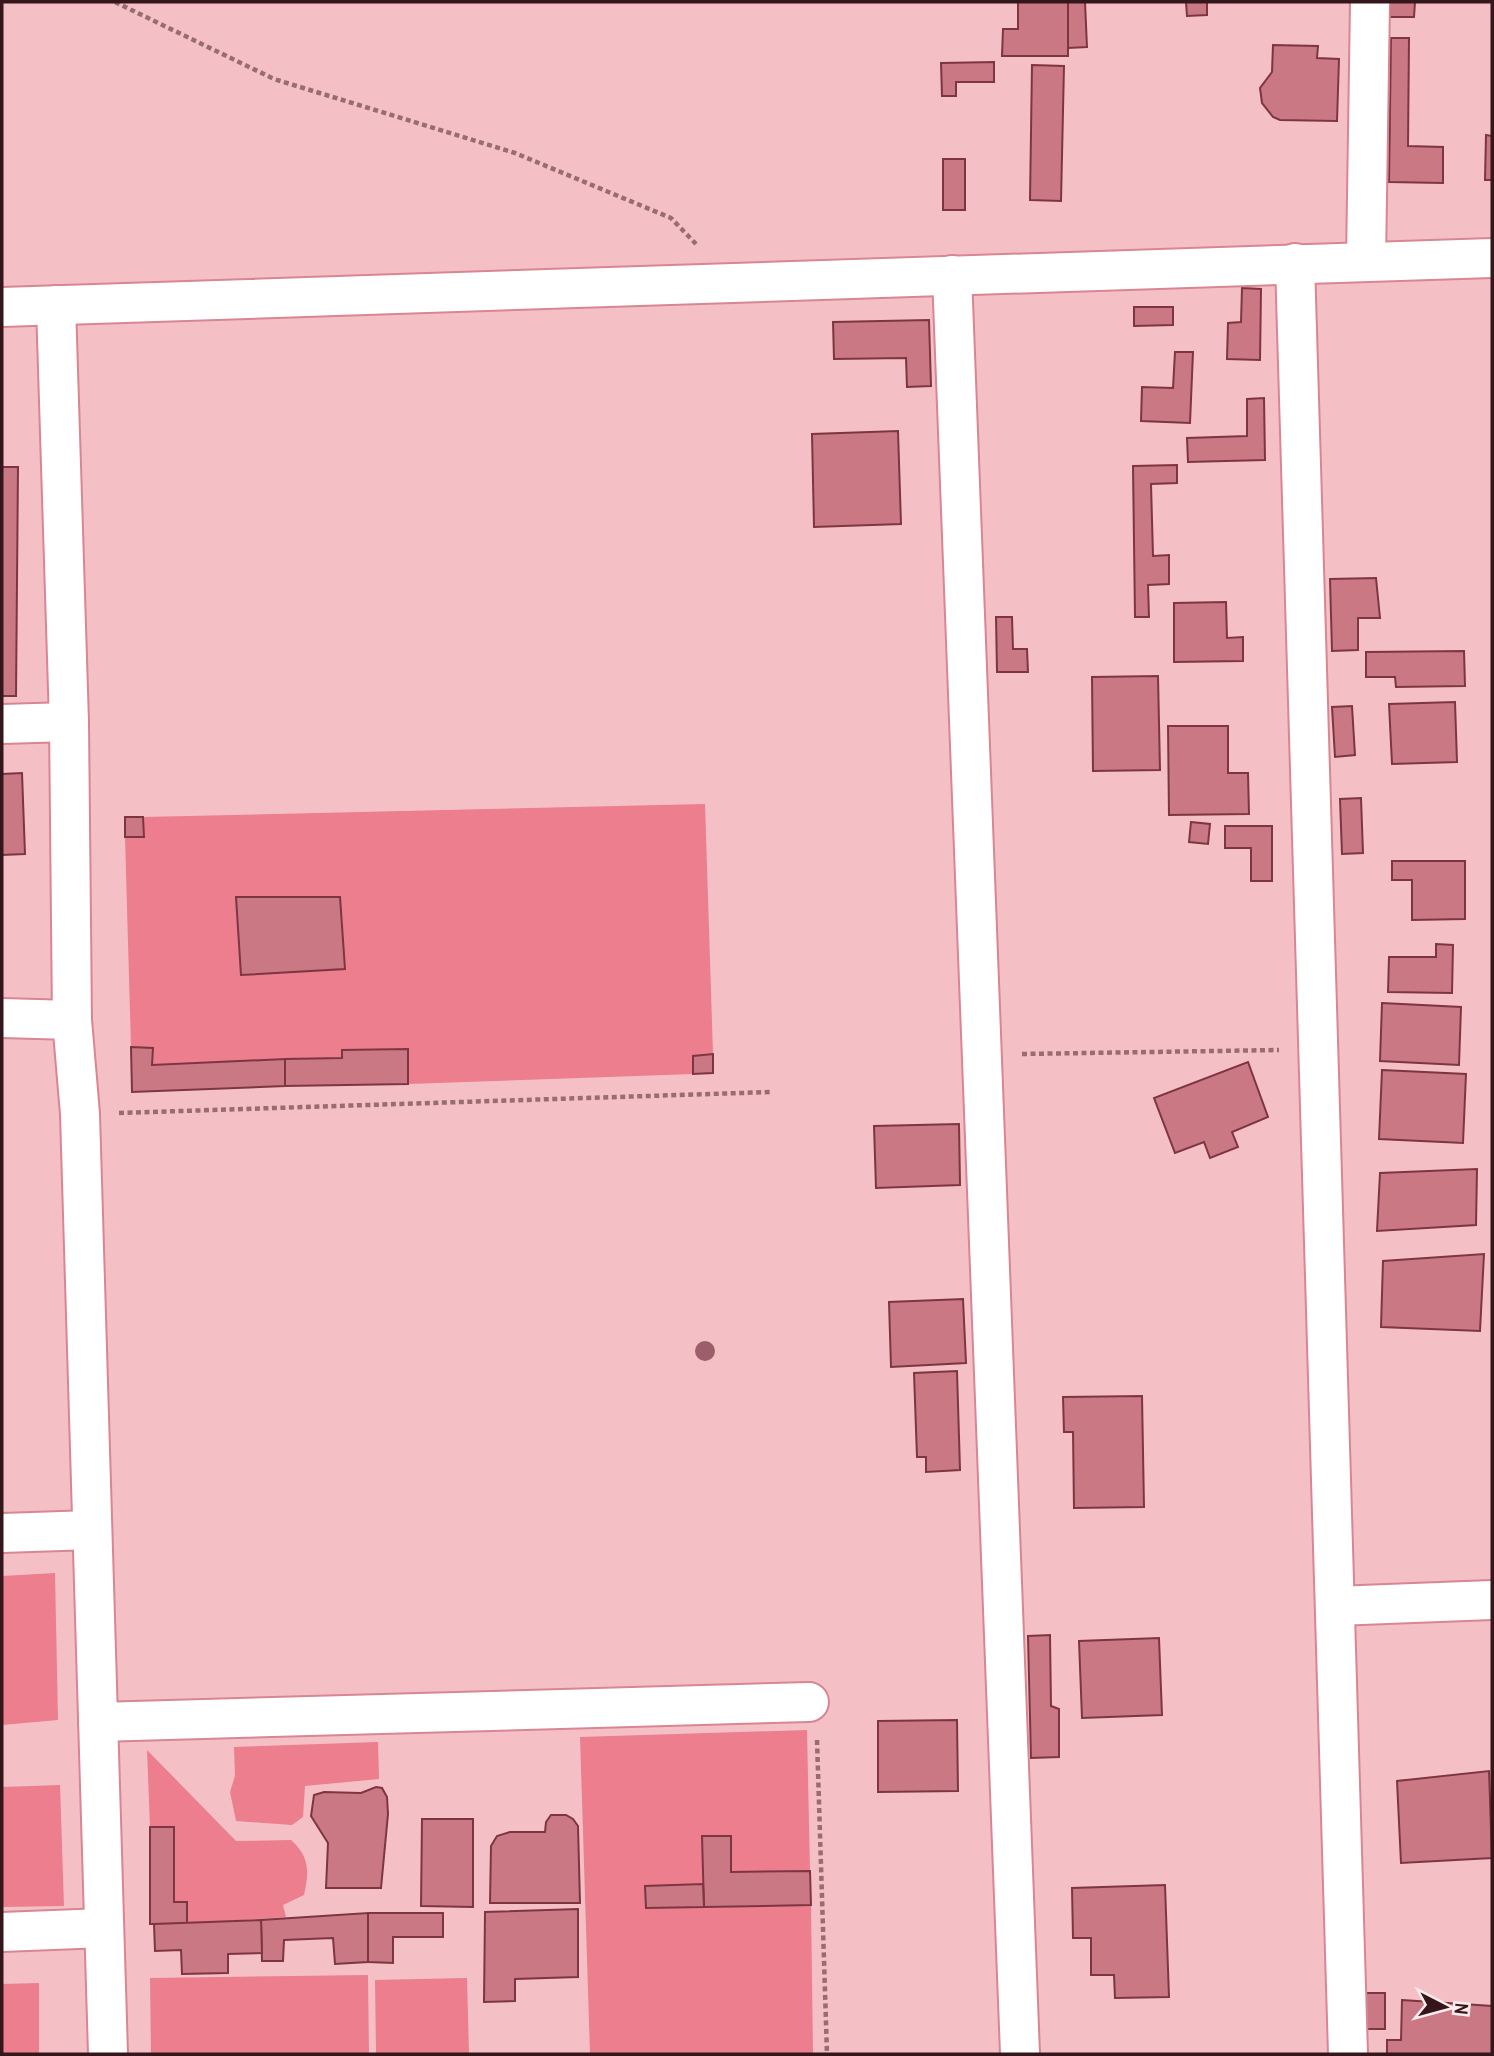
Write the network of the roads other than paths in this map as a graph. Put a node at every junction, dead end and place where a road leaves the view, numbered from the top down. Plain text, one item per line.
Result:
1 (1370, 2) edge
2 (1492, 258) edge
3 (1366, 261) junction
4 (1294, 264) junction
5 (952, 275) junction
6 (56, 304) junction
7 (2, 307) edge
8 (69, 722) junction
9 (2, 724) edge
10 (2, 1017) edge
11 (72, 1020) junction
12 (92, 1530) junction
13 (2, 1533) edge
14 (1492, 1600) edge
15 (1335, 1606) junction
16 (809, 1702) road end
17 (98, 1722) junction
18 (104, 1928) junction
19 (2, 1931) edge
20 (108, 2054) edge
21 (1020, 2054) edge
22 (1348, 2054) edge

1 - 3 street
2 - 3 street
3 - 4 street
4 - 5 street
4 - 15 street
5 - 6 street
5 - 21 street
6 - 7 street
6 - 8 street
8 - 9 street
8 - 11 street
10 - 11 street
11 - 12 street
12 - 13 street
12 - 17 street
14 - 15 street
15 - 22 street
16 - 17 street
17 - 18 street
18 - 19 street
18 - 20 street

